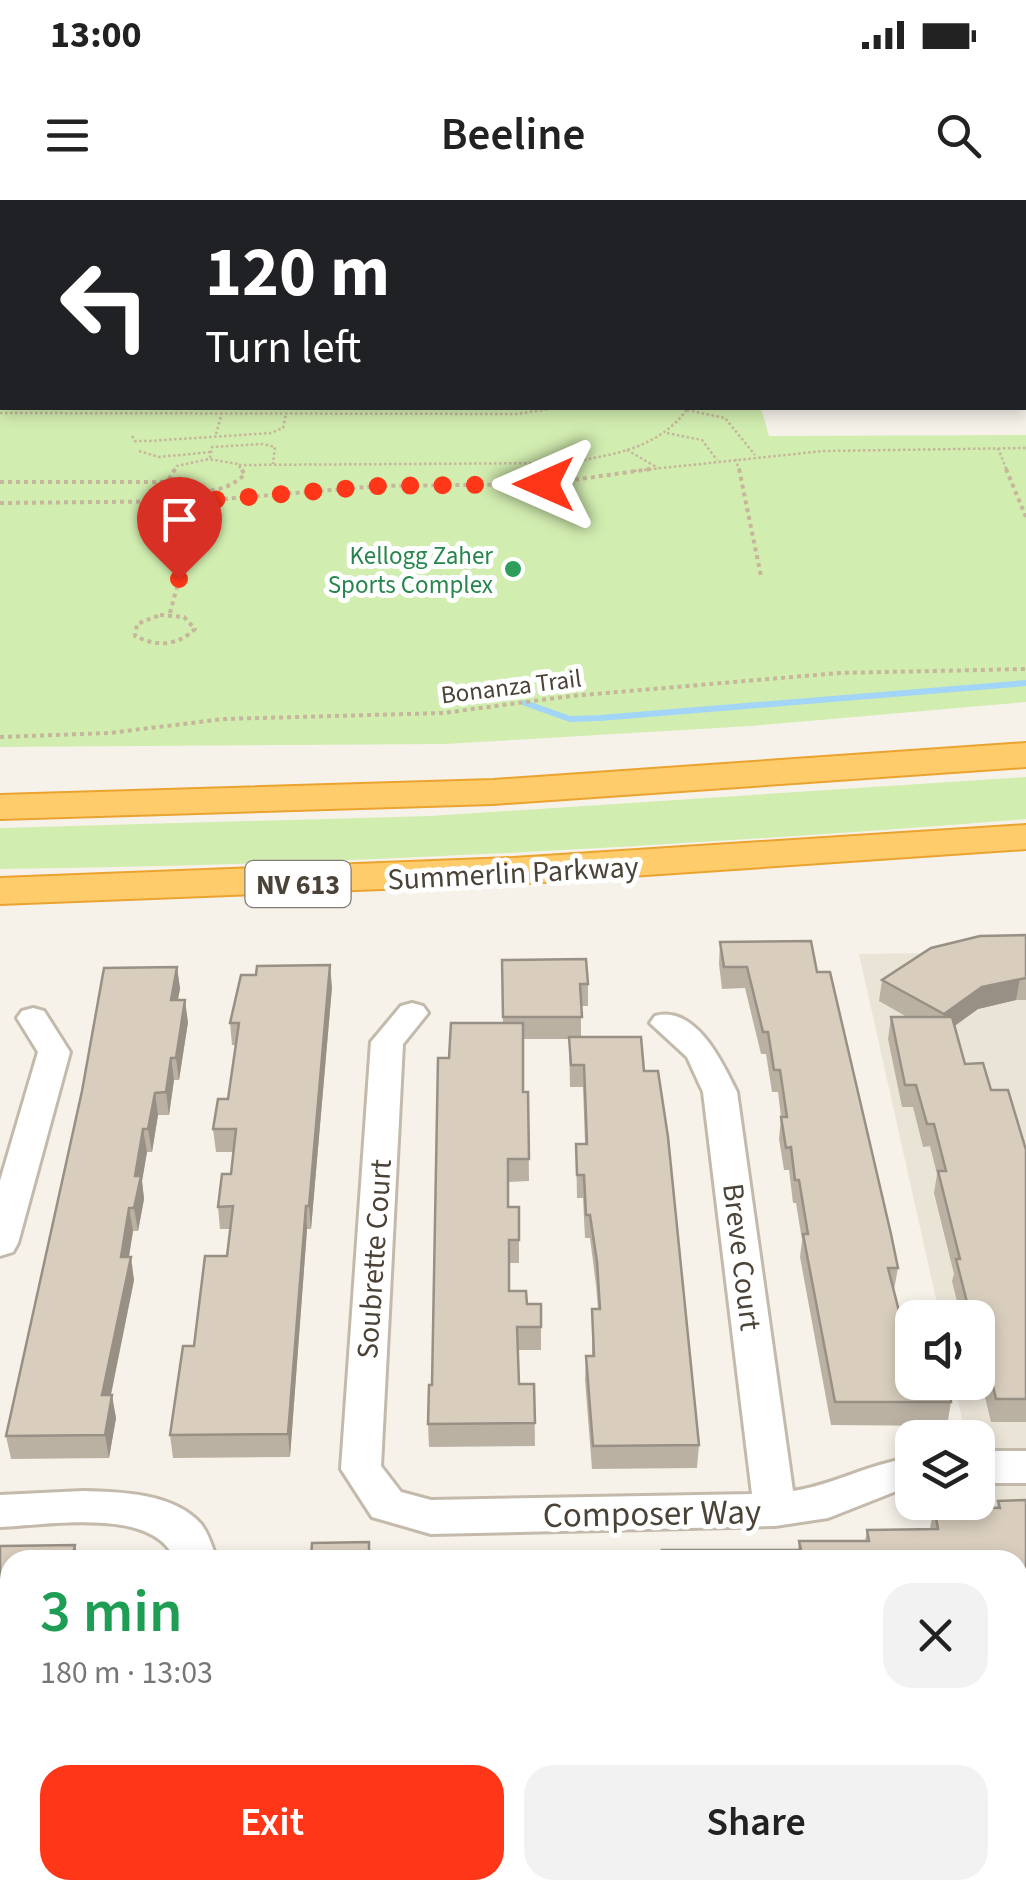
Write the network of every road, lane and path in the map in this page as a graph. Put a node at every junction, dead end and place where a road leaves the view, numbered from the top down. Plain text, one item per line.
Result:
1 (543, 410) edge
2 (687, 410) edge
3 (692, 410) edge
4 (0, 413) edge
5 (222, 413) junction
6 (286, 414) junction
7 (667, 433) junction
8 (216, 435) junction
9 (132, 436) dead end
10 (212, 448) junction
11 (998, 448) junction
12 (1026, 448) edge
13 (627, 450) junction
14 (139, 451) dead end
15 (756, 457) junction
16 (735, 458) junction
17 (210, 459) junction
18 (717, 460) junction
19 (273, 464) junction
20 (238, 465) junction
21 (658, 468) junction
22 (0, 482) edge
23 (170, 482) junction
24 (203, 491) junction
25 (200, 501) junction
26 (0, 503) edge
27 (1026, 516) edge
28 (761, 576) dead end
29 (169, 615) junction
30 (1026, 669) edge
31 (0, 737) edge
32 (1026, 755) edge
33 (0, 807) edge
34 (1026, 837) edge
35 (1026, 864) edge
36 (596, 869) junction
37 (0, 891) edge
38 (412, 1013) dead end
39 (32, 1018) dead end
40 (666, 1022) dead end
41 (0, 1243) edge
42 (995, 1467) edge
43 (1026, 1467) edge
44 (895, 1476) edge
45 (388, 1504) joint
46 (775, 1510) junction
47 (0, 1511) edge
48 (194, 1550) edge

1 - 6 path
2 - 7 path
3 - 15 path
4 - 5 path
5 - 6 path
5 - 8 path
6 - 8 path
7 - 13 path
7 - 18 path
8 - 9 path
10 - 14 path
10 - 17 path
10 - 19 path
11 - 12 path
11 - 15 path
11 - 27 path
13 - 19 path
13 - 21 path
15 - 16 path
16 - 18 path
16 - 28 path
17 - 20 path
17 - 23 path
18 - 21 path
19 - 20 path
20 - 24 path
21 - 25 path
22 - 23 path
23 - 24 path
24 - 25 path
25 - 26 path
25 - 29 path
29 - 29 path
30 - 31 path, Bonanza Trail
32 - 33 highway
34 - 36 highway, Summerlin Parkway / NV 613
35 - 36 highway
36 - 37 highway, Summerlin Parkway / NV 613
38 - 45 street, Soubrette Court
39 - 41 street
40 - 46 street, Breve Court
42 - 43 street
44 - 46 street, Composer Way
45 - 46 street, Composer Way
47 - 48 street

